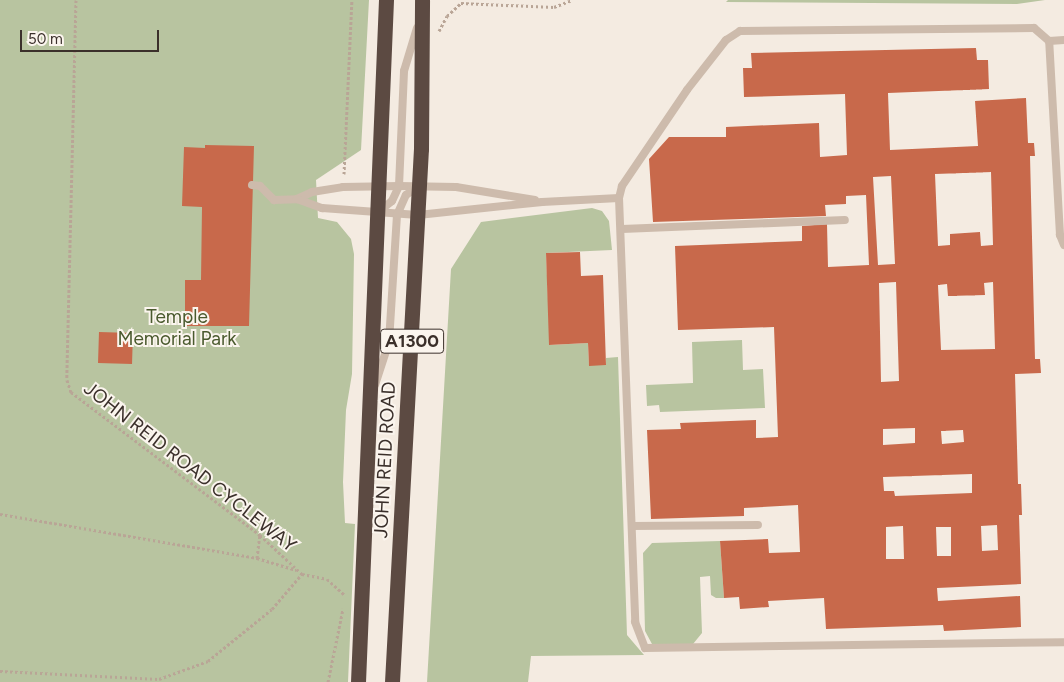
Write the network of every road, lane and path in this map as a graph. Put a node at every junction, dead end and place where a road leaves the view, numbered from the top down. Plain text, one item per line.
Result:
1 (76, 0) edge
2 (352, 0) edge
3 (386, 0) edge
4 (572, 0) edge
5 (421, 8) edge
6 (437, 35) dead end
7 (1064, 40) edge
8 (1049, 41) junction
9 (252, 185) dead end
10 (376, 186) junction
11 (399, 186) junction
12 (420, 186) junction
13 (343, 188) junction
14 (619, 198) junction
15 (297, 199) junction
16 (542, 202) junction
17 (375, 214) junction
18 (397, 215) junction
19 (418, 216) junction
20 (845, 220) dead end
21 (622, 229) junction
22 (1064, 245) edge
23 (368, 408) junction
24 (0, 514) edge
25 (758, 525) dead end
26 (632, 526) junction
27 (260, 535) junction
28 (257, 558) junction
29 (298, 571) junction
30 (302, 574) junction
31 (1064, 642) edge
32 (0, 671) edge
33 (328, 682) edge
34 (358, 682) edge
35 (392, 682) edge

1 - 27 path, JOHN REID ROAD CYCLEWAY
2 - 13 path
3 - 10 highway, JOHN REID ROAD / A1300
4 - 6 path
5 - 11 lane
5 - 12 highway, JOHN REID ROAD / A1300
7 - 8 lane
8 - 14 lane
8 - 22 lane
9 - 15 lane
10 - 11 lane
10 - 13 lane
10 - 17 highway, JOHN REID ROAD / A1300
11 - 12 lane
11 - 17 lane
12 - 16 lane
12 - 18 lane
12 - 19 highway, JOHN REID ROAD / A1300
13 - 15 lane
14 - 16 lane
14 - 21 lane
15 - 17 lane
16 - 19 lane
17 - 18 lane
17 - 23 highway, JOHN REID ROAD / A1300
18 - 19 lane
18 - 23 lane
19 - 35 highway, JOHN REID ROAD / A1300
20 - 21 lane
21 - 26 lane
23 - 34 highway, JOHN REID ROAD / A1300
24 - 28 path
25 - 26 lane
26 - 31 lane
27 - 28 path
27 - 29 path, JOHN REID ROAD CYCLEWAY
28 - 29 path
29 - 30 path, JOHN REID ROAD CYCLEWAY
30 - 32 path
30 - 33 path, JOHN REID ROAD CYCLEWAY

